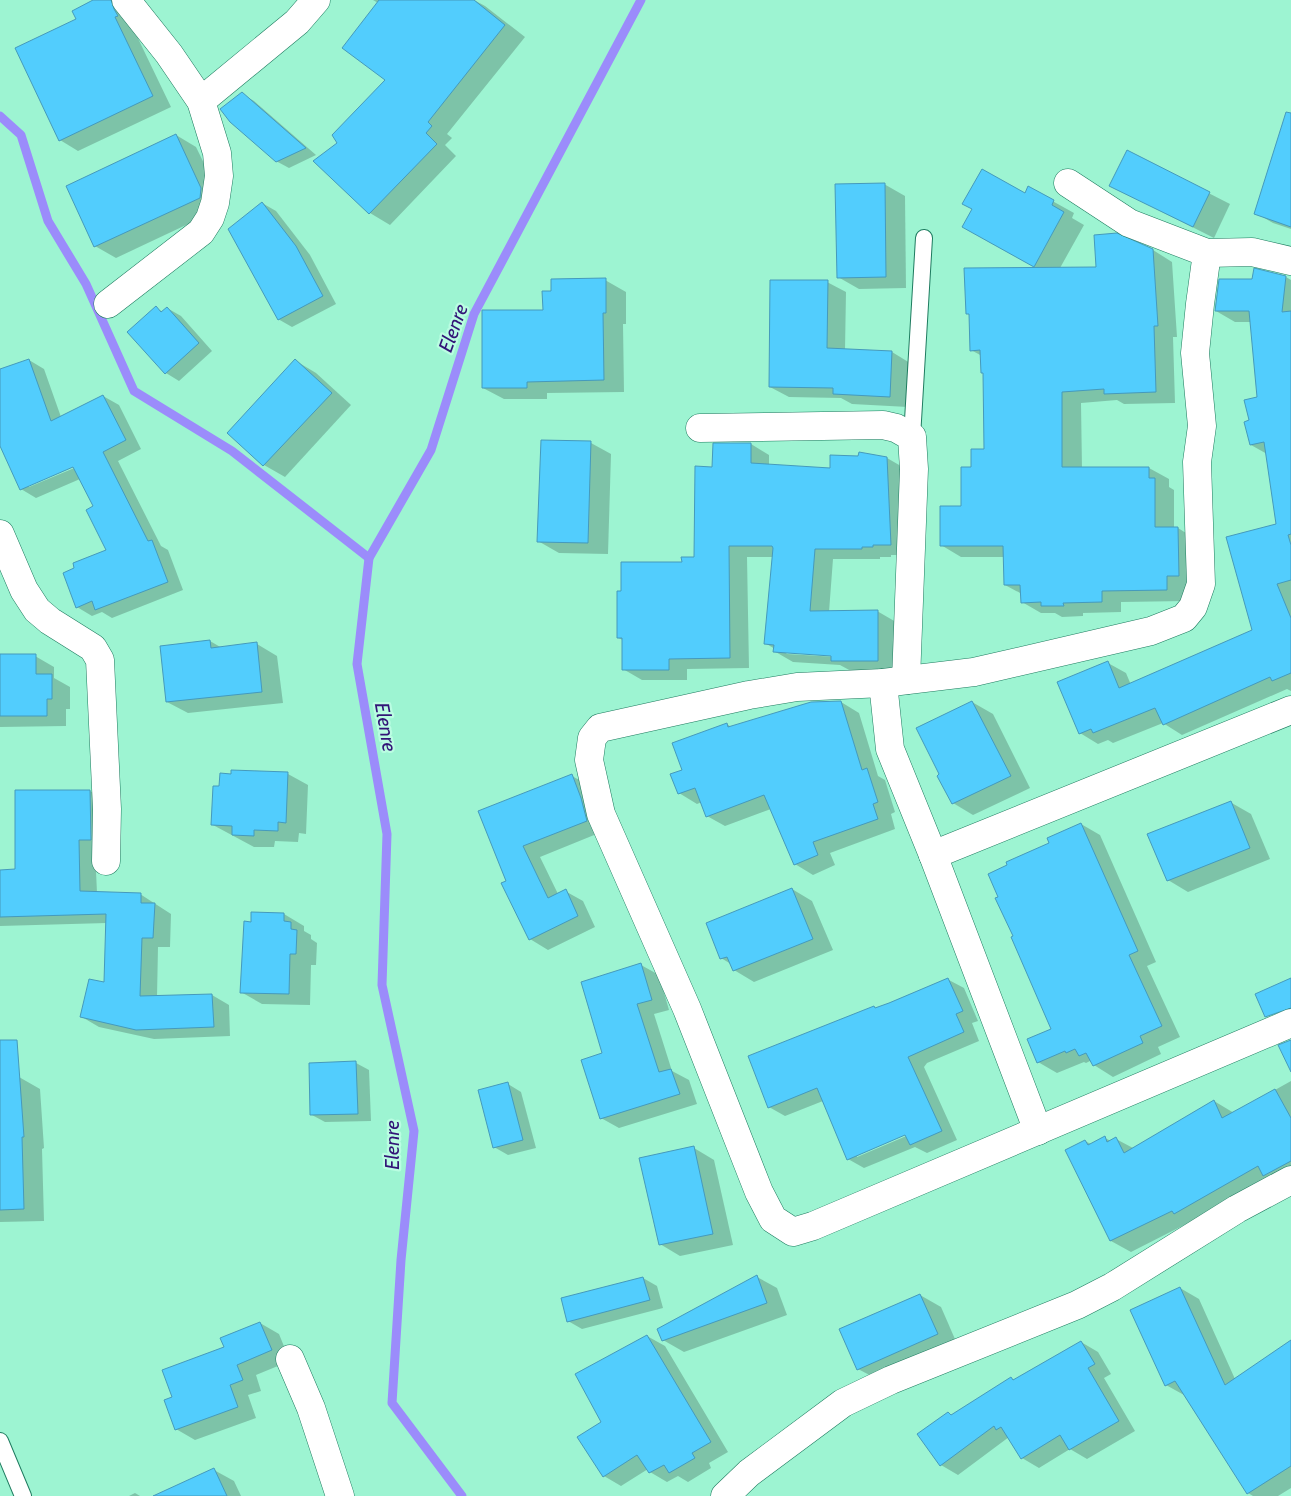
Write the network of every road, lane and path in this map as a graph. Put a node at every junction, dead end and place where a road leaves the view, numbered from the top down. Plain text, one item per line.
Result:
1 (126, 0) edge
2 (316, 0) edge
3 (201, 101) junction
4 (1068, 183) dead end
5 (924, 238) dead end
6 (1207, 253) junction
7 (1291, 261) edge
8 (108, 304) dead end
9 (700, 428) dead end
10 (912, 437) junction
11 (0, 534) edge
12 (895, 681) junction
13 (1291, 710) edge
14 (933, 855) junction
15 (106, 861) dead end
16 (1291, 1023) edge
17 (1038, 1131) junction
18 (1291, 1180) edge
19 (290, 1359) dead end
20 (0, 1441) edge
21 (23, 1496) edge
22 (340, 1496) edge
23 (725, 1496) edge

1 - 3 street
2 - 3 street
3 - 8 street
4 - 6 street
5 - 10 lane
6 - 7 street
6 - 12 street
9 - 10 street
10 - 12 street
11 - 15 street
12 - 14 street
12 - 17 street
13 - 14 street
14 - 17 street
16 - 17 street
18 - 23 street
19 - 22 street
20 - 21 lane

